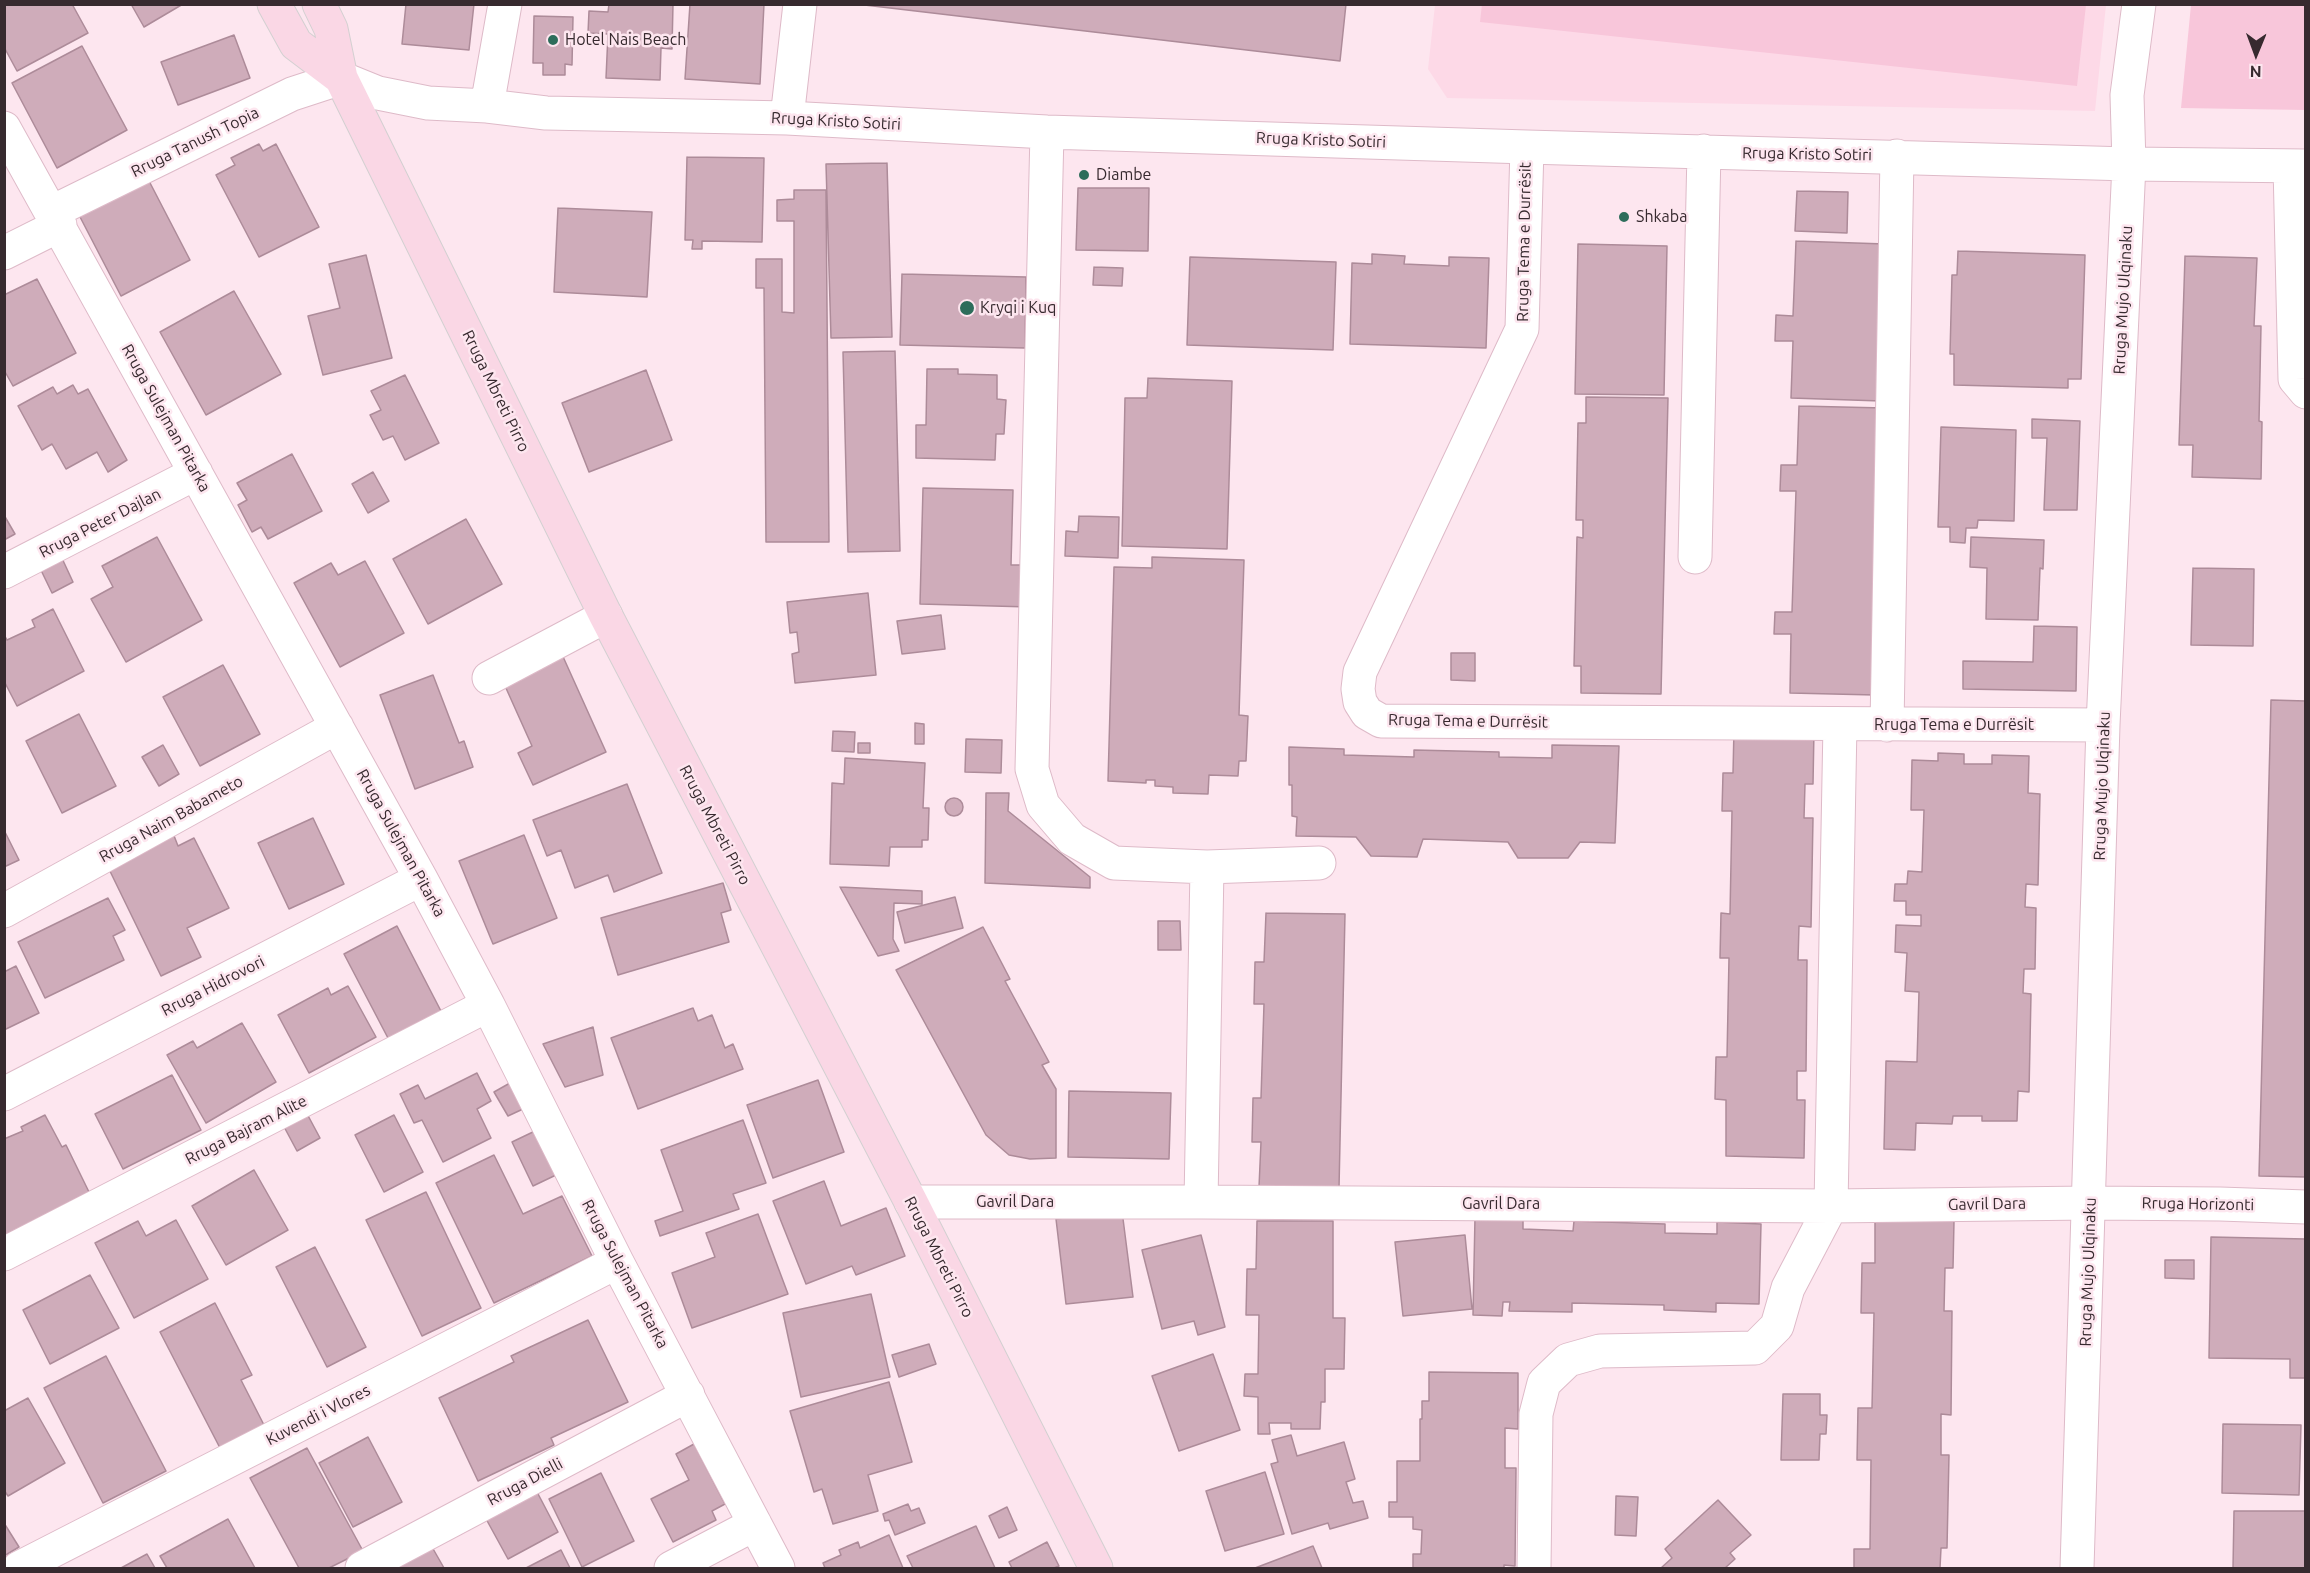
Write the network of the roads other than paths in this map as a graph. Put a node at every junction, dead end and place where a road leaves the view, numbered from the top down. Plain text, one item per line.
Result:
1 (274, 4) edge
2 (319, 4) edge
3 (504, 4) edge
4 (800, 4) edge
5 (2139, 4) edge
6 (342, 78) junction
7 (487, 106) junction
8 (787, 118) junction
9 (4, 128) edge
10 (1047, 132) junction
11 (1527, 147) junction
12 (1704, 151) junction
13 (1897, 156) junction
14 (2129, 164) junction
15 (2298, 166) edge
16 (56, 219) junction
17 (4, 252) edge
18 (2306, 392) edge
19 (196, 473) junction
20 (1695, 557) dead end
21 (4, 572) edge
22 (606, 616) junction
23 (489, 678) dead end
24 (1840, 724) junction
25 (1887, 725) junction
26 (2103, 726) junction
27 (337, 727) junction
28 (1319, 863) dead end
29 (1207, 867) junction
30 (421, 879) junction
31 (4, 911) edge
32 (488, 1005) junction
33 (4, 1094) edge
34 (911, 1202) junction
35 (1201, 1202) junction
36 (2090, 1203) junction
37 (1831, 1206) junction
38 (2306, 1207) edge
39 (4, 1254) edge
40 (617, 1262) junction
41 (688, 1395) junction
42 (755, 1524) junction
43 (19, 1569) edge
44 (362, 1569) edge
45 (671, 1569) edge
46 (778, 1569) edge
47 (1096, 1569) edge
48 (1534, 1569) edge
49 (2077, 1569) edge

1 - 6 main road
2 - 6 main road
3 - 7 street
4 - 8 street
5 - 14 street, Rruga Mujo Ulqinaku
6 - 7 street, Rruga Kristo Sotiri
6 - 16 street, Rruga Tanush Topia
6 - 22 main road, Rruga Mbreti Pirro
7 - 8 street, Rruga Kristo Sotiri
8 - 10 street, Rruga Kristo Sotiri
9 - 16 street, Rruga Sulejman Pitarka
10 - 11 street, Rruga Kristo Sotiri
10 - 29 street
11 - 12 street, Rruga Kristo Sotiri
11 - 24 street, Rruga Tema e Durrësit
12 - 13 street, Rruga Kristo Sotiri
12 - 20 street
13 - 14 street, Rruga Kristo Sotiri
13 - 25 street
14 - 15 street, Rruga Kristo Sotiri
14 - 26 street, Rruga Mujo Ulqinaku
15 - 18 street
16 - 17 street, Rruga Tanush Topia
16 - 19 street, Rruga Sulejman Pitarka
19 - 21 street, Rruga Peter Dajlan
19 - 27 street, Rruga Sulejman Pitarka
22 - 23 street
22 - 34 main road, Rruga Mbreti Pirro
24 - 25 street, Rruga Tema e Durrësit
24 - 37 street
25 - 26 street, Rruga Tema e Durrësit
26 - 36 street, Rruga Mujo Ulqinaku
27 - 30 street, Rruga Sulejman Pitarka
27 - 31 street, Rruga Naim Babameto
28 - 29 street
29 - 35 street
30 - 32 street, Rruga Sulejman Pitarka
30 - 33 street, Rruga Hidrovori
32 - 39 street, Rruga Bajram Alite
32 - 40 street, Rruga Sulejman Pitarka
34 - 35 street, Gavril Dara
34 - 47 main road, Rruga Mbreti Pirro
35 - 37 street, Gavril Dara
36 - 37 street, Gavril Dara
36 - 38 street, Rruga Horizonti
36 - 49 street, Rruga Mujo Ulqinaku
37 - 48 street
40 - 41 street, Rruga Sulejman Pitarka
40 - 43 street, Kuvendi i Vlores
41 - 42 street, Rruga Sulejman Pitarka
41 - 44 street, Rruga Dielli
42 - 45 street
42 - 46 street, Rruga Sulejman Pitarka

